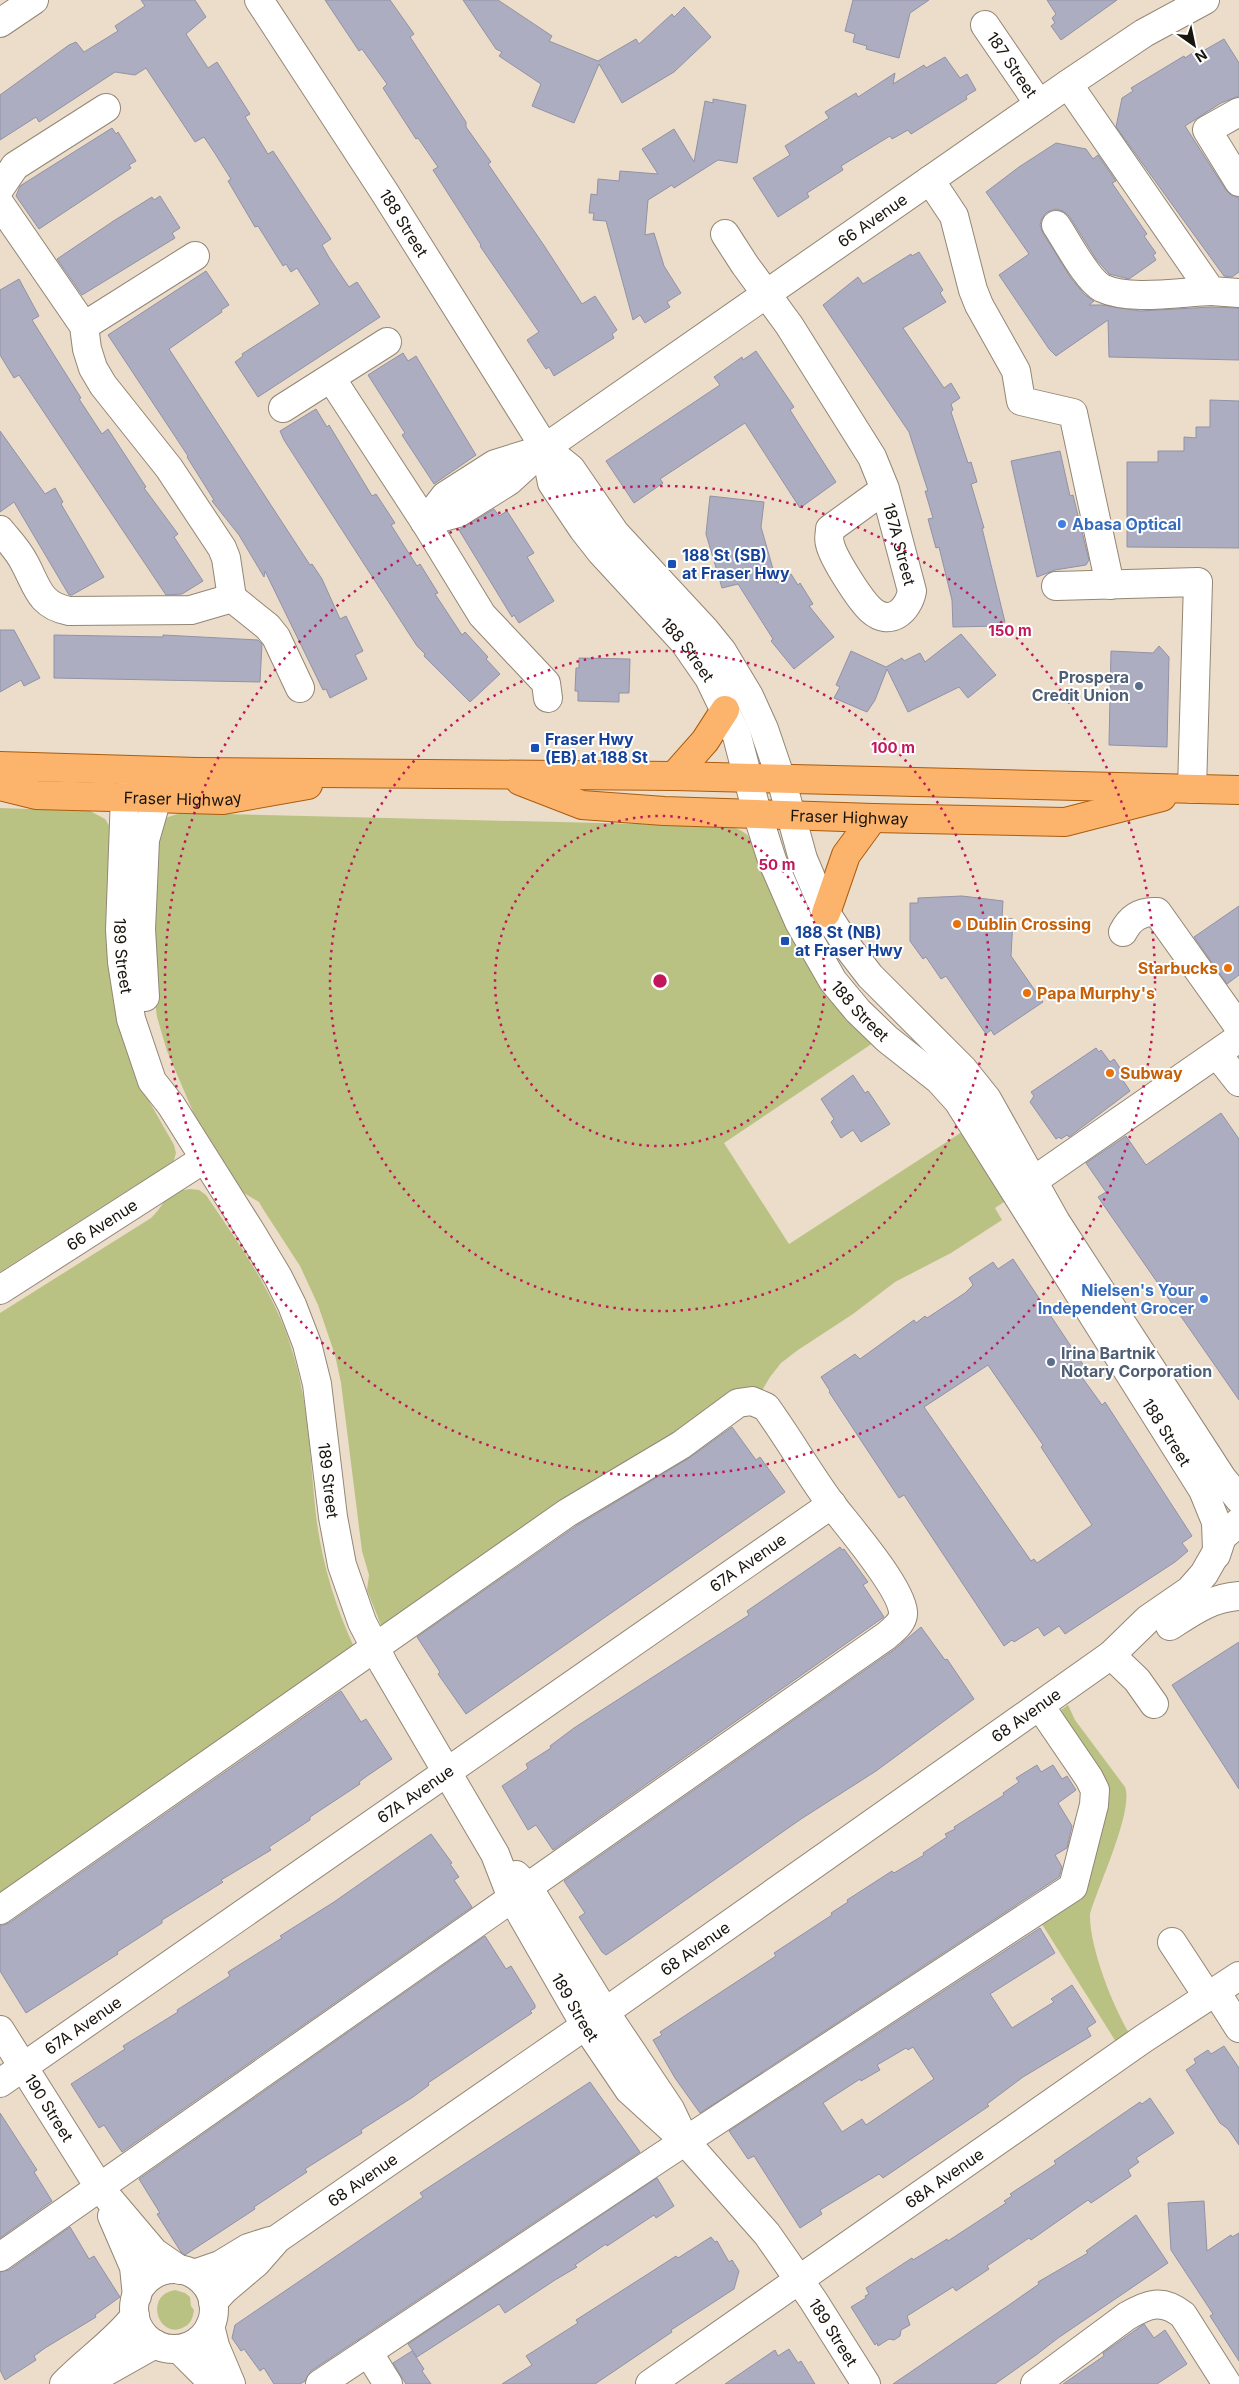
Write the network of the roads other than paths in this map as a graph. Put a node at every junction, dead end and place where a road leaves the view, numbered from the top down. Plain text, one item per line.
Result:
1 (34, 0) edge
2 (259, 0) edge
3 (1205, 0) edge
4 (0, 23) edge
5 (985, 25) dead end
6 (1068, 84) junction
7 (1039, 104) junction
8 (106, 108) dead end
9 (1239, 112) edge
10 (930, 180) junction
11 (1239, 182) edge
12 (0, 188) edge
13 (0, 204) edge
14 (1056, 225) dead end
15 (726, 234) dead end
16 (196, 256) dead end
17 (1210, 291) junction
18 (1239, 293) edge
19 (767, 295) junction
20 (84, 326) junction
21 (387, 342) dead end
22 (331, 378) junction
23 (283, 408) dead end
24 (545, 448) junction
25 (885, 489) dead end
26 (425, 522) junction
27 (0, 530) edge
28 (1110, 585) junction
29 (1056, 586) dead end
30 (232, 598) junction
31 (300, 688) dead end
32 (548, 698) dead end
33 (725, 710) junction
34 (0, 766) edge
35 (197, 772) junction
36 (364, 774) junction
37 (507, 776) junction
38 (674, 776) junction
39 (749, 779) junction
40 (781, 779) junction
41 (0, 786) edge
42 (1192, 789) junction
43 (1239, 790) edge
44 (125, 796) junction
45 (157, 798) junction
46 (757, 813) junction
47 (790, 814) junction
48 (873, 818) junction
49 (826, 913) junction
50 (1123, 932) dead end
51 (1239, 1027) edge
52 (1239, 1038) edge
53 (1216, 1054) junction
54 (1239, 1082) edge
55 (171, 1105) junction
56 (204, 1159) junction
57 (1027, 1190) junction
58 (0, 1290) edge
59 (1239, 1499) edge
60 (832, 1504) junction
61 (1239, 1522) edge
62 (1216, 1552) junction
63 (1239, 1596) edge
64 (374, 1648) junction
65 (1111, 1655) junction
66 (1154, 1704) dead end
67 (1040, 1706) junction
68 (446, 1772) junction
69 (520, 1892) junction
70 (0, 1910) edge
71 (1172, 1942) dead end
72 (1239, 1976) edge
73 (1212, 1994) junction
74 (595, 2019) junction
75 (1239, 2028) edge
76 (0, 2030) edge
77 (23, 2066) junction
78 (0, 2083) edge
79 (685, 2141) junction
80 (99, 2187) junction
81 (276, 2239) junction
82 (0, 2257) edge
83 (187, 2272) junction
84 (800, 2280) junction
85 (136, 2306) junction
86 (212, 2314) junction
87 (167, 2346) junction
88 (368, 2352) junction
89 (64, 2384) edge
90 (84, 2384) edge
91 (214, 2384) edge
92 (232, 2384) edge
93 (320, 2384) edge
94 (388, 2384) edge
95 (650, 2384) edge
96 (866, 2384) edge
97 (1035, 2384) edge
98 (1227, 2384) edge

1 - 4 street
2 - 24 street, 188 Street
3 - 6 street, 66 Avenue
5 - 7 street, 187 Street
6 - 7 street, 66 Avenue
6 - 17 street
7 - 10 street, 66 Avenue
8 - 12 street
9 - 11 street
10 - 19 street, 66 Avenue
10 - 28 street
13 - 20 street
14 - 17 street
15 - 19 street, 187A Street
16 - 20 street
17 - 18 street
19 - 24 street, 66 Avenue
19 - 25 street, 187A Street
20 - 30 street
21 - 22 street
22 - 23 street
22 - 26 street
24 - 26 street, 66 Avenue
24 - 33 street, 188 Street
24 - 40 street, 188 Street
26 - 32 street
27 - 30 street
28 - 29 street
28 - 42 street
30 - 31 street
33 - 38 main road
33 - 39 street, 188 Street
34 - 35 main road, Fraser Highway
35 - 36 main road, Fraser Highway
35 - 44 main road
36 - 37 main road, Fraser Highway
36 - 45 main road, Fraser Highway
37 - 38 main road, Fraser Highway
37 - 46 main road, Fraser Highway
38 - 39 main road, Fraser Highway
39 - 40 main road, Fraser Highway
39 - 46 street, 188 Street
40 - 42 main road, Fraser Highway
40 - 47 street, 188 Street
41 - 44 main road, Fraser Highway
42 - 43 main road, Fraser Highway
42 - 48 main road, Fraser Highway
44 - 45 main road, Fraser Highway
44 - 55 street, 189 Street
45 - 55 street, 189 Street
46 - 47 main road, Fraser Highway
46 - 57 street, 188 Street
47 - 48 main road, Fraser Highway
47 - 49 street, 188 Street
48 - 49 main road
49 - 57 street, 188 Street
50 - 51 street
52 - 53 street
53 - 54 street
53 - 57 street
55 - 56 street, 189 Street
56 - 58 street, 66 Avenue
56 - 64 street, 189 Street
57 - 59 street, 188 Street
57 - 62 street, 188 Street
60 - 64 street
60 - 68 street, 67A Avenue
60 - 69 street
61 - 62 street, 68 Avenue
62 - 63 street, 188 Street
62 - 65 street, 68 Avenue
63 - 65 street, 68 Avenue
64 - 68 street, 189 Street
64 - 70 street
65 - 66 street
65 - 67 street, 68 Avenue
67 - 74 street, 68 Avenue
67 - 79 street
68 - 69 street, 189 Street
68 - 77 street, 67A Avenue
69 - 74 street, 189 Street
69 - 80 street
71 - 73 street
72 - 73 street, 68A Avenue
73 - 75 street
73 - 84 street, 68A Avenue
74 - 79 street, 189 Street
74 - 81 street, 68 Avenue
76 - 77 street, 190 Street
77 - 78 street, 67A Avenue
77 - 80 street, 190 Street
79 - 84 street, 189 Street
79 - 88 street
80 - 82 street
80 - 83 street, 190 Street
80 - 85 street, 190 Street
81 - 83 street, 68 Avenue
81 - 86 street, 68 Avenue
83 - 85 street
83 - 86 street
84 - 95 street, 68A Avenue
84 - 96 street, 189 Street
85 - 87 street
85 - 89 street
86 - 87 street
86 - 92 street
87 - 90 street
87 - 91 street
88 - 93 street
88 - 94 street
97 - 98 street

